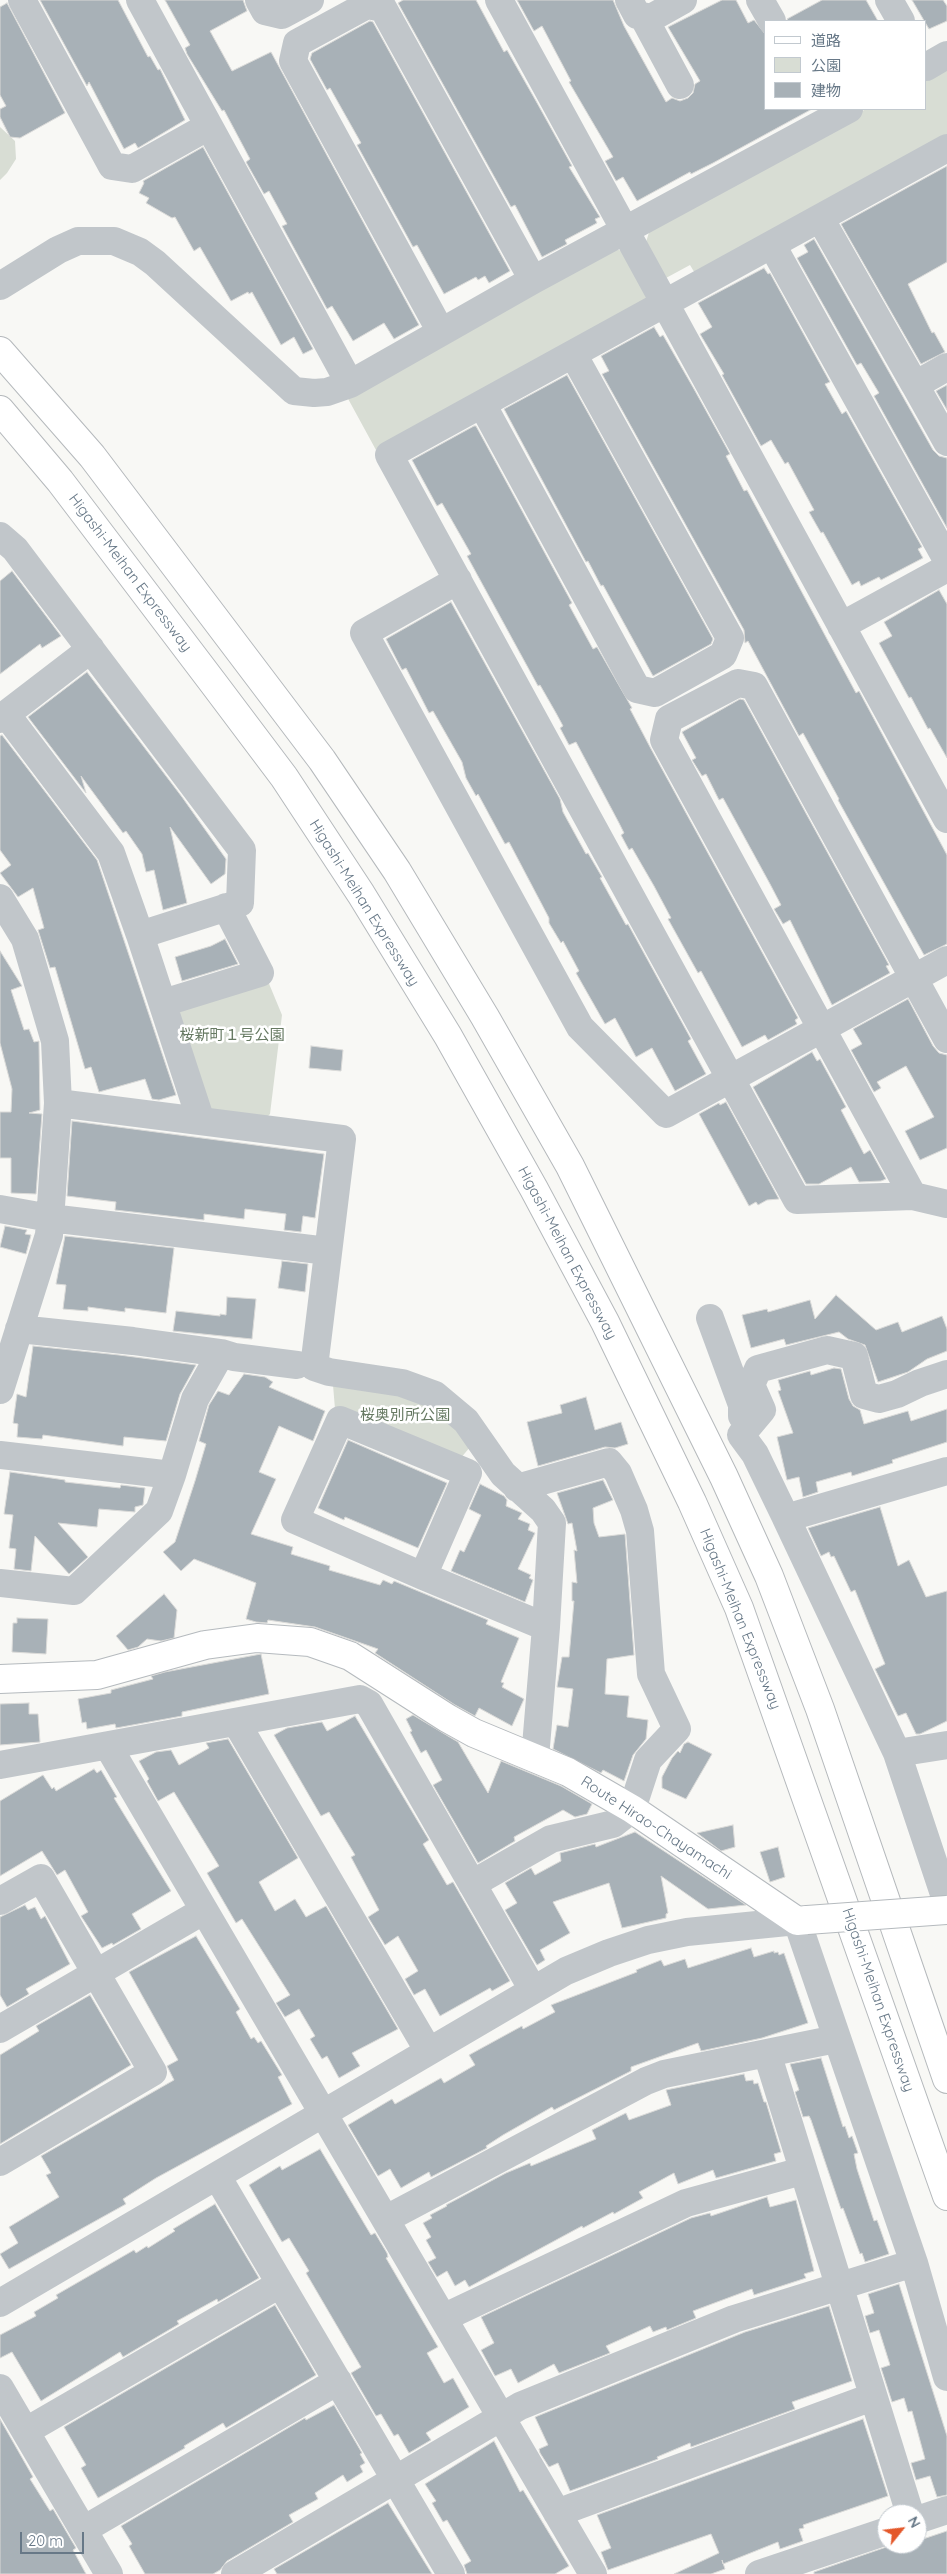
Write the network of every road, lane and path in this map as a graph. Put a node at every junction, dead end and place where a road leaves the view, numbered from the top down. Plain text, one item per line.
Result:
1 (22, 0) edge
2 (140, 0) edge
3 (259, 0) edge
4 (310, 0) edge
5 (498, 0) edge
6 (683, 0) edge
7 (760, 0) edge
8 (889, 0) edge
9 (366, 3) edge
10 (636, 9) edge
11 (282, 15) junction
12 (771, 20) edge
13 (900, 20) edge
14 (297, 43) junction
15 (947, 55) edge
16 (927, 66) edge
17 (680, 85) dead end
18 (832, 113) edge
19 (209, 126) junction
20 (947, 148) edge
21 (820, 218) junction
22 (624, 230) junction
23 (772, 244) junction
24 (533, 280) junction
25 (0, 286) edge
26 (664, 304) junction
27 (441, 332) junction
28 (0, 351) edge
29 (573, 354) junction
30 (947, 367) edge
31 (350, 384) junction
32 (915, 385) junction
33 (482, 404) junction
34 (0, 410) edge
35 (947, 442) edge
36 (5, 549) edge
37 (947, 560) edge
38 (947, 568) edge
39 (458, 580) junction
40 (841, 626) junction
41 (91, 649) junction
42 (723, 655) junction
43 (738, 683) junction
44 (655, 692) junction
45 (3, 716) edge
46 (669, 720) junction
47 (947, 819) edge
48 (0, 898) edge
49 (226, 907) junction
50 (140, 935) junction
51 (947, 960) edge
52 (914, 978) junction
53 (163, 1003) junction
54 (822, 1028) junction
55 (947, 1039) edge
56 (731, 1079) junction
57 (58, 1104) junction
58 (201, 1121) junction
59 (913, 1196) junction
60 (947, 1204) edge
61 (0, 1209) edge
62 (50, 1218) junction
63 (328, 1251) junction
64 (710, 1318) dead end
65 (19, 1329) junction
66 (221, 1353) junction
67 (297, 1365) dead end
68 (947, 1374) edge
69 (0, 1390) edge
70 (741, 1434) junction
71 (0, 1455) edge
72 (947, 1471) edge
73 (172, 1475) junction
74 (517, 1488) junction
75 (786, 1518) junction
76 (423, 1576) junction
77 (0, 1583) edge
78 (546, 1626) junction
79 (0, 1679) edge
80 (236, 1722) junction
81 (947, 1744) edge
82 (108, 1746) junction
83 (898, 1753) junction
84 (535, 1758) junction
85 (0, 1765) edge
86 (632, 1809) junction
87 (472, 1884) junction
88 (0, 1901) edge
89 (947, 1903) edge
90 (947, 1910) edge
91 (204, 1911) junction
92 (802, 1921) junction
93 (97, 1973) junction
94 (533, 1990) junction
95 (0, 2029) edge
96 (836, 2039) junction
97 (428, 2050) junction
98 (767, 2052) junction
99 (947, 2079) edge
100 (322, 2113) junction
101 (0, 2162) edge
102 (802, 2171) junction
103 (217, 2176) junction
104 (947, 2196) edge
105 (386, 2218) junction
106 (914, 2263) junction
107 (280, 2284) junction
108 (839, 2287) junction
109 (0, 2303) edge
110 (443, 2318) junction
111 (947, 2377) edge
112 (338, 2381) junction
113 (0, 2388) edge
114 (872, 2396) junction
115 (501, 2418) junction
116 (26, 2431) junction
117 (396, 2478) junction
118 (907, 2504) edge
119 (947, 2510) edge
120 (557, 2513) junction
121 (927, 2517) edge
122 (83, 2530) junction
123 (877, 2534) edge
124 (109, 2574) edge
125 (234, 2574) edge
126 (451, 2574) edge
127 (593, 2574) edge
128 (759, 2574) edge

1 - 19 street
2 - 19 street
3 - 11 street
4 - 11 street
5 - 22 street
6 - 10 street
7 - 12 street
8 - 13 street
9 - 14 street
9 - 24 street
10 - 17 street
11 - 14 street
14 - 27 street
15 - 16 street
18 - 22 street
19 - 31 street
20 - 21 street
21 - 23 street
21 - 32 street
22 - 24 street
22 - 26 street
23 - 26 street
23 - 37 street
24 - 27 street
25 - 31 street
26 - 29 street
26 - 40 street
27 - 31 street
28 - 99 main road
29 - 33 street
29 - 42 street
30 - 32 street
32 - 35 street
33 - 39 street
33 - 44 street
34 - 104 main road, Higashi-Meihan Expressway
36 - 41 street
38 - 40 street
39 - 56 street
39 - 56 street
40 - 47 street
41 - 45 street
41 - 49 street
42 - 43 street
42 - 44 street
43 - 46 street
43 - 52 street
44 - 46 street
45 - 50 street
46 - 54 street
48 - 57 street
49 - 50 street
49 - 53 street
50 - 53 street
51 - 52 street
52 - 54 street
52 - 55 street
53 - 58 street
54 - 56 street
54 - 59 street
56 - 59 street
57 - 58 street
57 - 62 street
58 - 63 street
59 - 60 street
61 - 62 street
62 - 63 street
62 - 65 street
63 - 74 street
64 - 70 street
65 - 66 street
65 - 69 street
66 - 67 street
66 - 73 street
68 - 70 street
70 - 75 street
71 - 73 street
72 - 75 street
73 - 77 street
74 - 78 street
74 - 86 street
75 - 83 street
76 - 76 street
76 - 78 street
78 - 84 street
79 - 84 main road, Route Hirao-Chayamachi
80 - 82 street
80 - 87 street
80 - 97 street
81 - 83 street
82 - 85 street
82 - 91 street
83 - 89 street
84 - 86 main road, Route Hirao-Chayamachi
86 - 87 street
86 - 92 main road, Route Hirao-Chayamachi
87 - 94 street
88 - 93 street
90 - 92 main road, bridge
91 - 93 street
91 - 100 street
92 - 94 street
92 - 96 street
93 - 95 street
93 - 101 street
94 - 97 street
96 - 98 street
96 - 106 street
97 - 100 street
98 - 102 street
98 - 105 street
100 - 103 street
100 - 105 street
102 - 108 street
102 - 110 street
103 - 107 street
103 - 109 street
105 - 110 street
106 - 108 street
106 - 111 street
107 - 112 street
107 - 116 street
108 - 114 street
108 - 115 street
110 - 115 street
112 - 117 street
112 - 122 street
113 - 116 street
114 - 118 street
114 - 120 street
115 - 117 street
115 - 120 street
116 - 122 street
117 - 125 street
117 - 126 street
119 - 121 street
120 - 127 street
122 - 124 street
123 - 128 street

